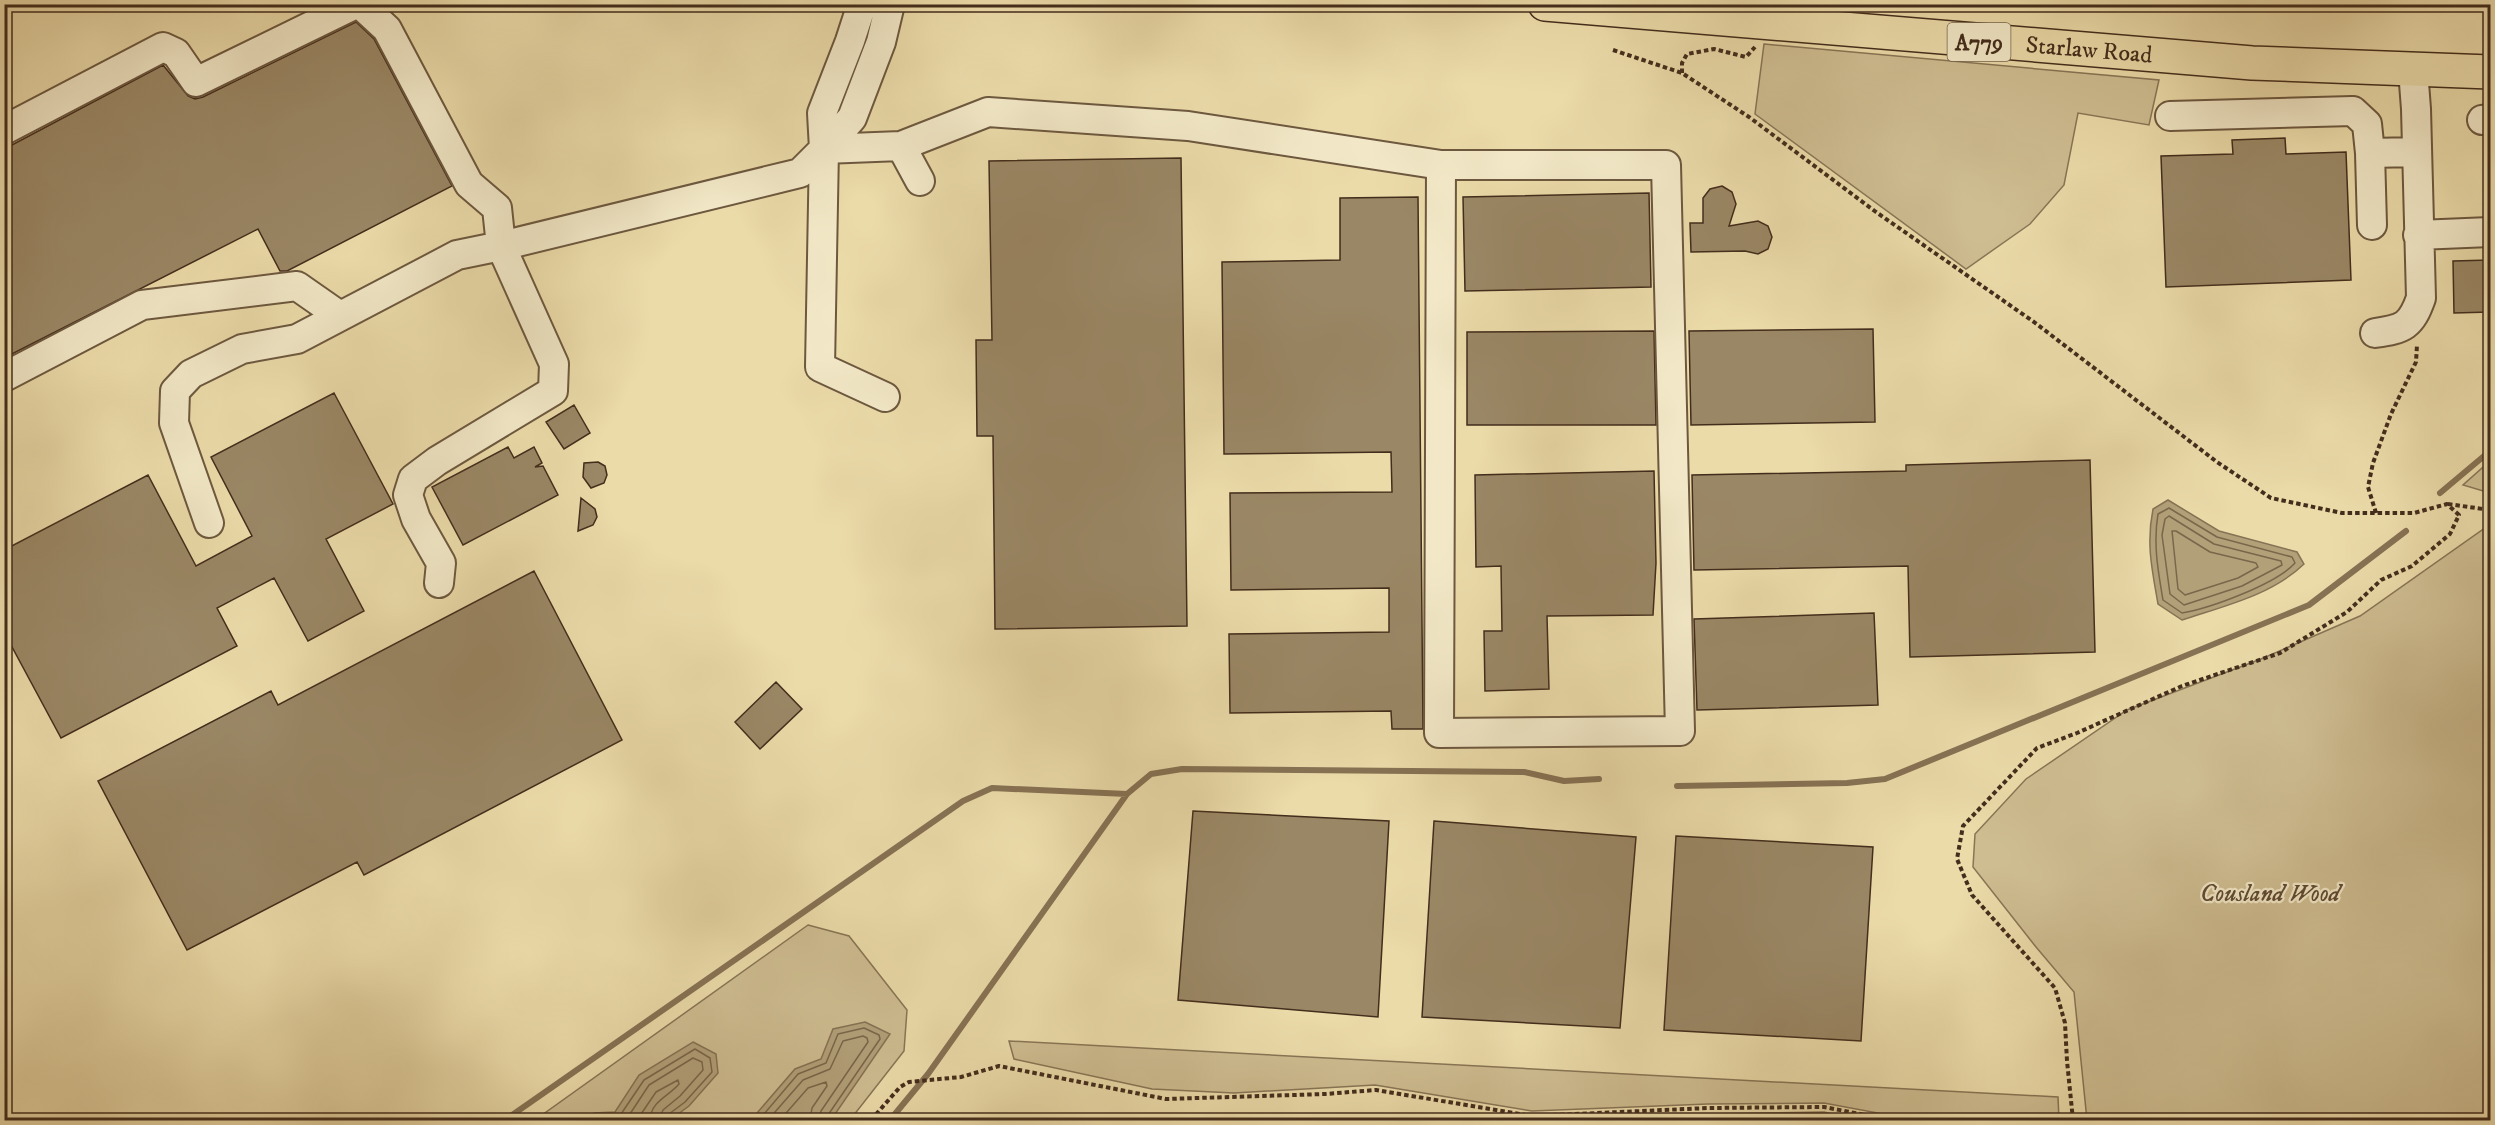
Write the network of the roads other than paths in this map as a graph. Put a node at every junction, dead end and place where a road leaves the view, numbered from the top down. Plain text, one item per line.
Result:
1 (358, 4) edge
2 (862, 4) edge
3 (890, 4) edge
4 (1545, 4) edge
5 (2413, 70) junction
6 (2488, 72) edge
7 (2416, 109) junction
8 (2170, 116) dead end
9 (4, 130) edge
10 (901, 146) junction
11 (824, 149) junction
12 (2417, 152) junction
13 (2370, 153) junction
14 (1441, 165) junction
15 (920, 181) dead end
16 (2372, 225) dead end
17 (2490, 232) edge
18 (2418, 235) junction
19 (501, 246) junction
20 (340, 316) junction
21 (2375, 333) dead end
22 (4, 376) edge
23 (885, 397) dead end
24 (209, 523) dead end
25 (440, 583) dead end

1 - 9 lane
1 - 19 lane
2 - 11 lane
3 - 11 lane
4 - 5 main road, Starlaw Road / A779
5 - 6 main road, Starlaw Road / A779
5 - 7 lane
6 - 7 lane
7 - 12 lane
8 - 13 lane
10 - 11 lane
10 - 14 lane
10 - 15 lane
11 - 19 lane
11 - 23 lane
12 - 13 lane
12 - 18 lane
13 - 16 lane
14 - 14 lane
17 - 18 lane
18 - 21 lane
19 - 20 lane
19 - 25 lane
20 - 22 lane
20 - 24 lane

